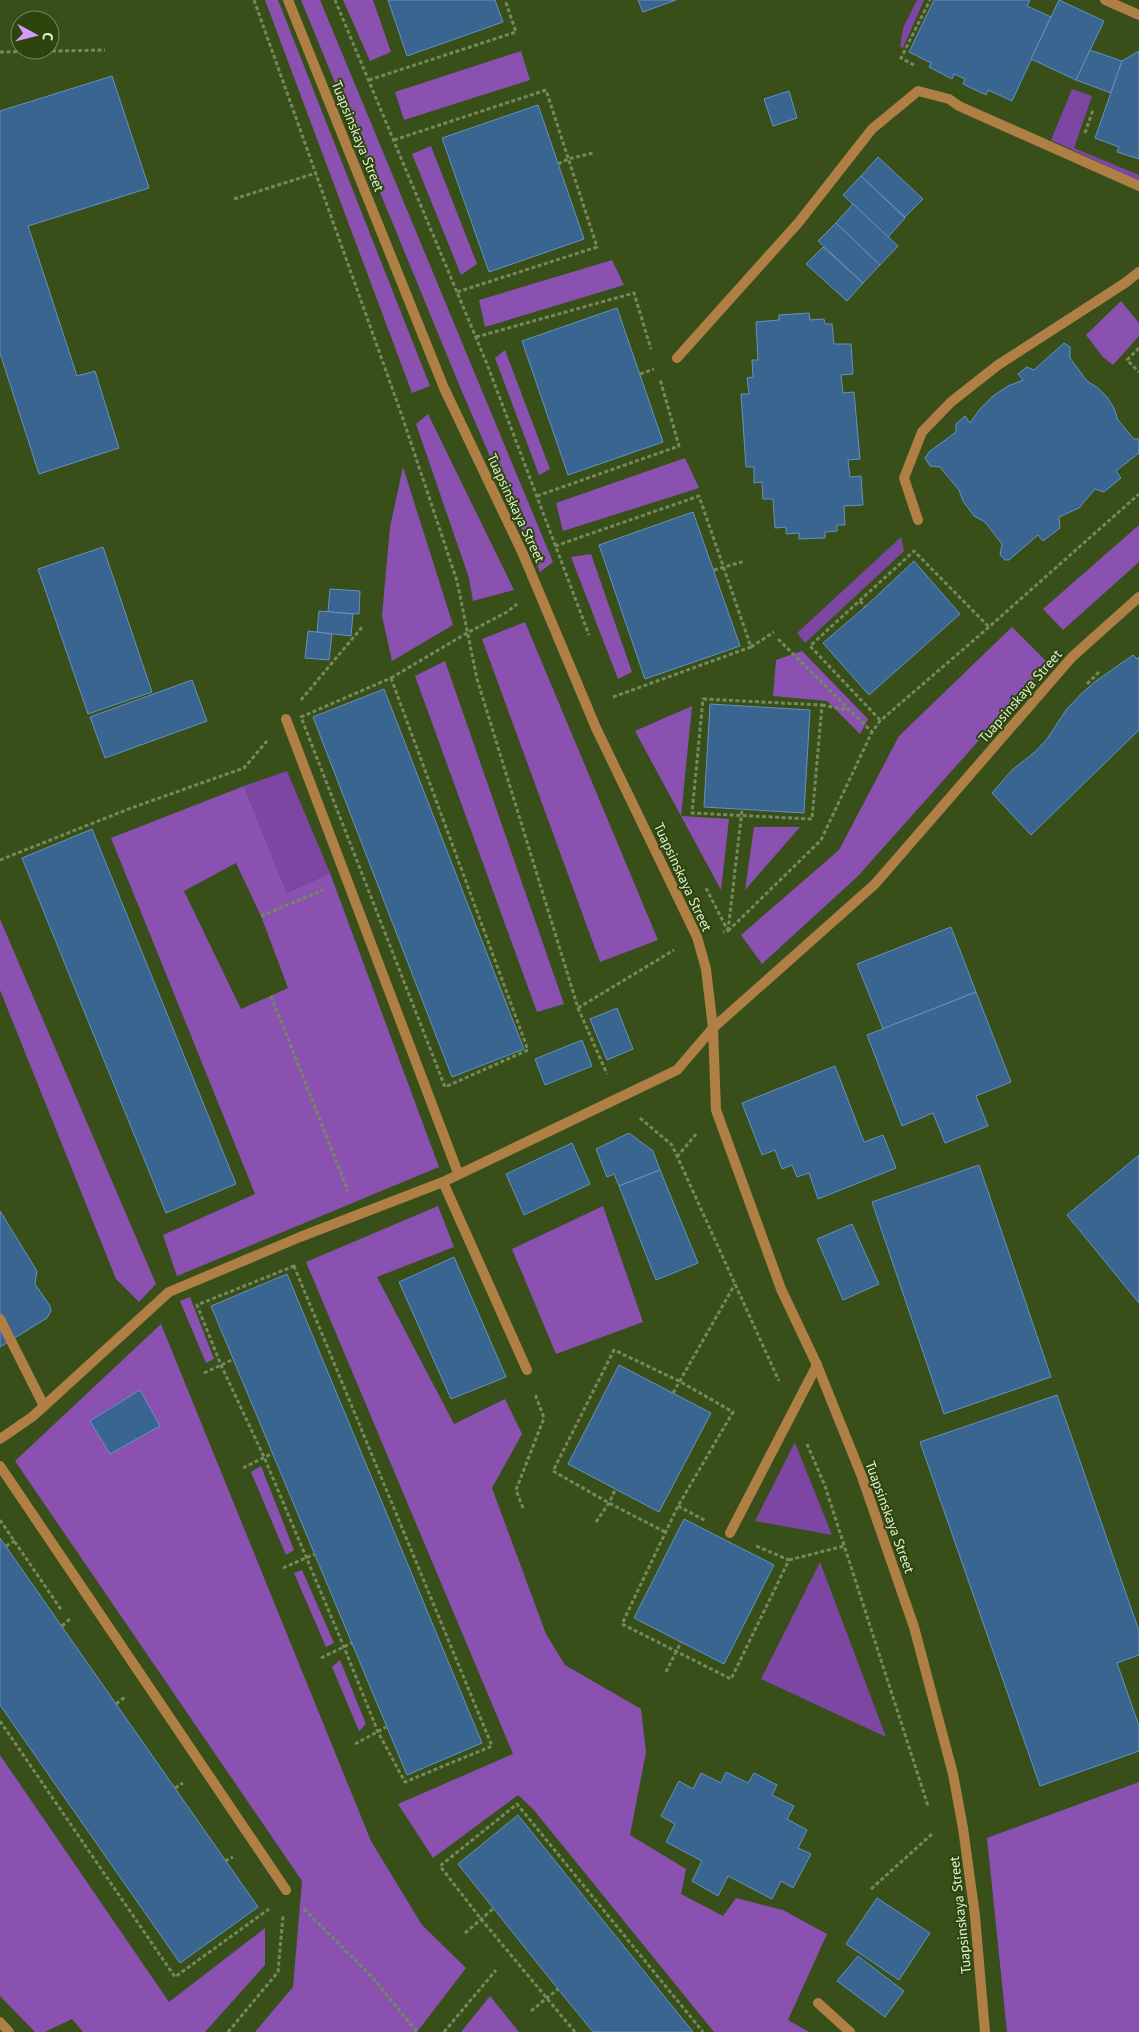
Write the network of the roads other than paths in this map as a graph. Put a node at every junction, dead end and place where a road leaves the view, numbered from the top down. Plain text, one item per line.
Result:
1 (288, 0) edge
2 (1105, 0) edge
3 (1139, 15) edge
4 (1139, 186) edge
5 (1139, 272) edge
6 (677, 358) dead end
7 (918, 520) dead end
8 (1139, 597) edge
9 (286, 719) road end
10 (713, 1028) junction
11 (458, 1173) junction
12 (443, 1182) junction
13 (0, 1320) edge
14 (817, 1364) junction
15 (527, 1370) dead end
16 (44, 1406) junction
17 (0, 1439) edge
18 (0, 1466) edge
19 (730, 1533) road end
20 (286, 1890) road end
21 (818, 2002) dead end
22 (0, 2022) edge
23 (9, 2032) edge
24 (850, 2032) edge
25 (985, 2032) edge

1 - 10 street, Tuapsinskaya Street
2 - 3 street
4 - 6 street
5 - 7 street
8 - 10 street, Tuapsinskaya Street
9 - 11 street
10 - 11 street
10 - 14 street, Tuapsinskaya Street
11 - 12 street
12 - 15 street
12 - 16 street
13 - 16 street
14 - 19 street
14 - 25 street, Tuapsinskaya Street
16 - 17 street
18 - 20 street
21 - 24 street
22 - 23 street

